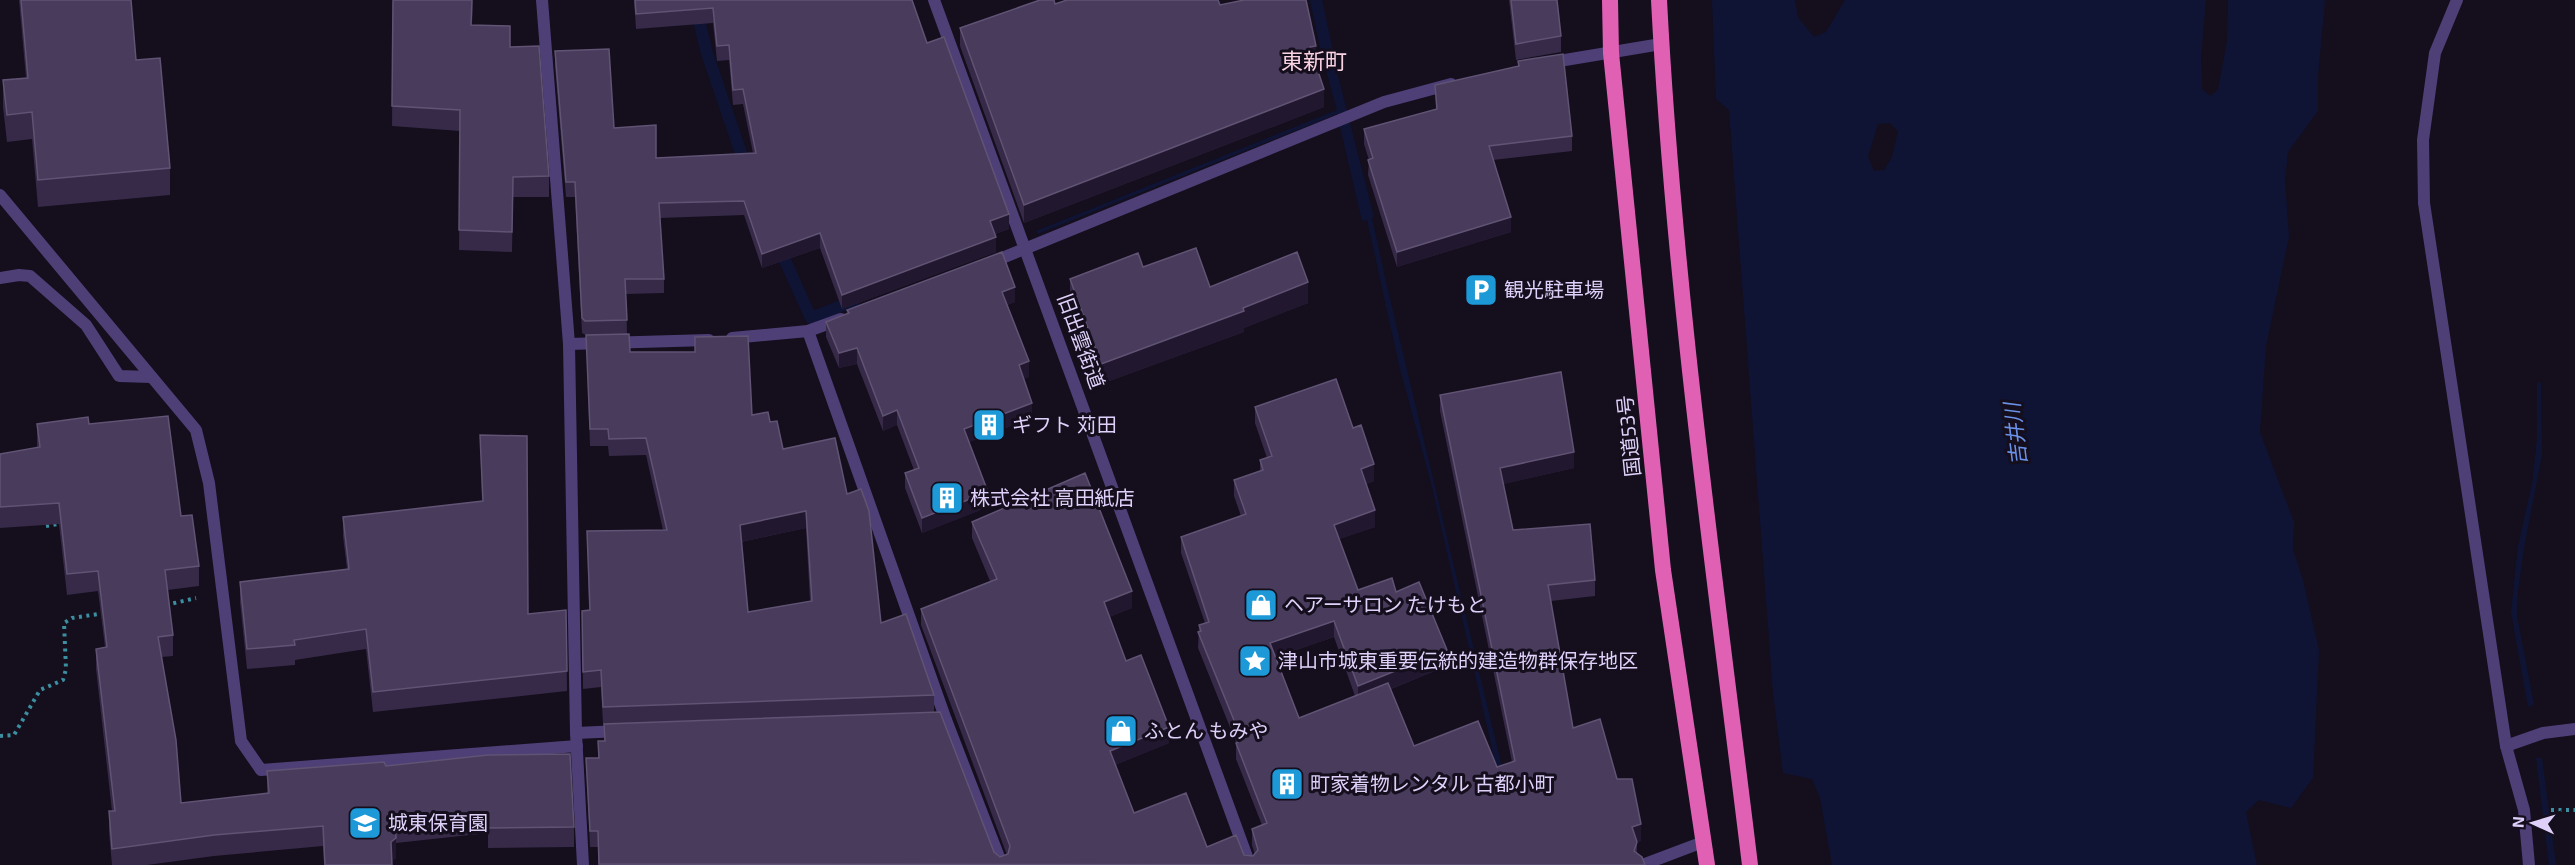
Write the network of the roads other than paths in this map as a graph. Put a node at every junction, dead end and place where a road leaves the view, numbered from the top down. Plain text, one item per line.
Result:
1 (542, 0) edge
2 (934, 0) edge
3 (1610, 0) edge
4 (1659, 0) edge
5 (2457, 0) edge
6 (1661, 44) junction
7 (1611, 53) junction
8 (1534, 65) edge
9 (1466, 81) edge
10 (0, 195) edge
11 (1027, 249) junction
12 (983, 266) edge
13 (0, 278) edge
14 (852, 315) edge
15 (808, 332) junction
16 (569, 344) junction
17 (151, 377) junction
18 (946, 720) junction
19 (910, 722) edge
20 (2575, 729) edge
21 (636, 731) edge
22 (576, 740) junction
23 (2506, 746) junction
24 (1703, 842) junction
25 (583, 865) edge
26 (1002, 865) edge
27 (1250, 865) edge
28 (1642, 865) edge
29 (1707, 865) edge
30 (1750, 865) edge
31 (2529, 865) edge

1 - 16 street
2 - 11 street, 旧出雲街道
3 - 7 highway, 国道53号
4 - 6 highway
5 - 23 street
6 - 7 street
6 - 30 highway
7 - 8 street
7 - 24 highway, 国道53号
9 - 11 street
10 - 17 street
11 - 12 street
11 - 27 street, 旧出雲街道
13 - 17 street
14 - 15 street
15 - 16 street
15 - 18 street
16 - 22 street
17 - 22 street
18 - 19 street
18 - 26 street
20 - 23 street
21 - 22 street
22 - 25 street
23 - 31 street
24 - 28 street
24 - 29 highway, 国道53号

